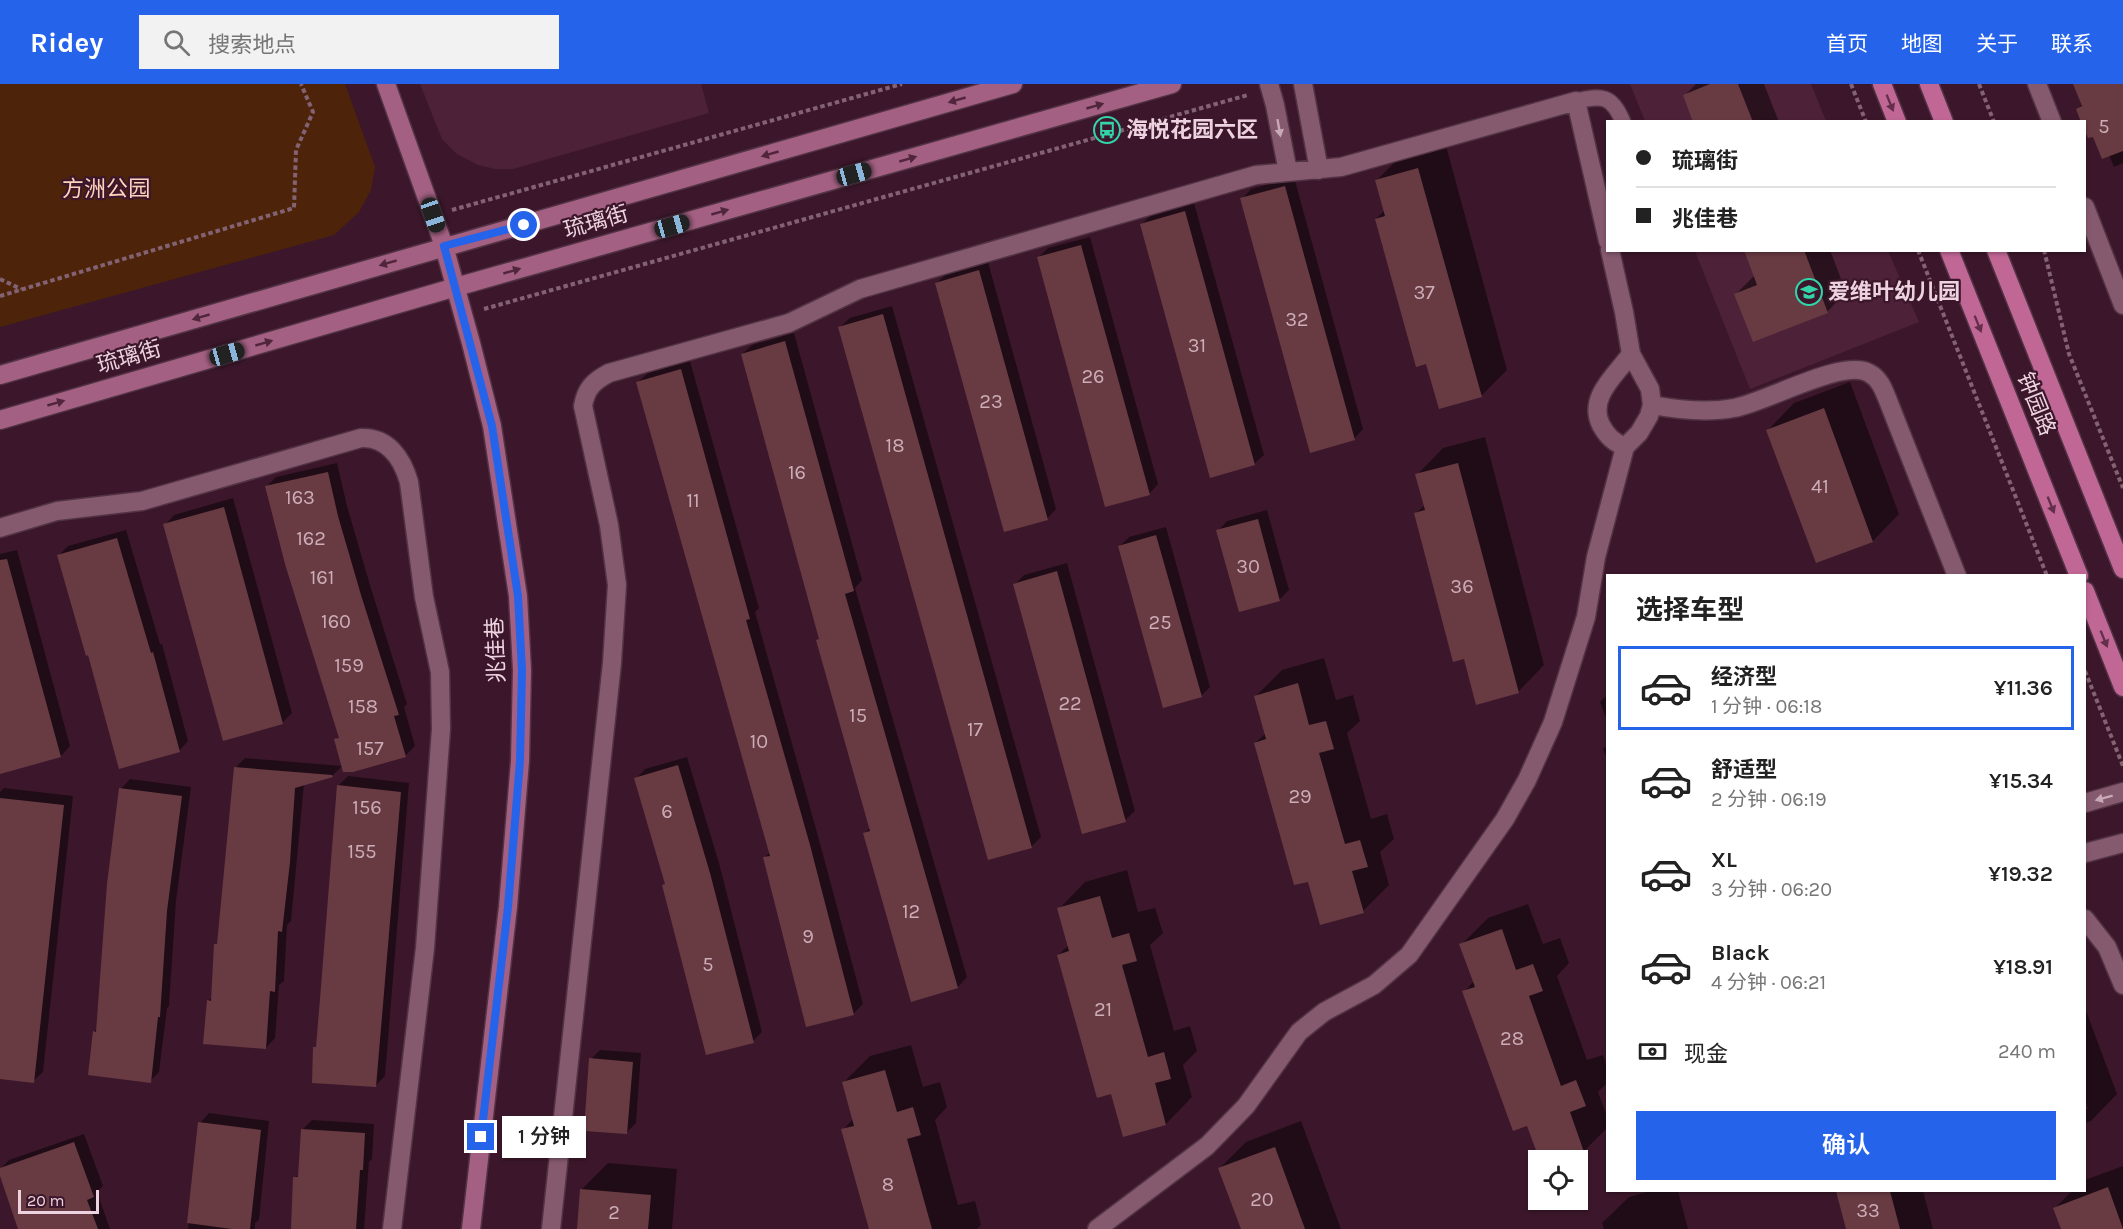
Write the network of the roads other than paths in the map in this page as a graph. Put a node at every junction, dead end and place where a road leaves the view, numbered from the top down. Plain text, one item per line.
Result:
1 (386, 84) edge
2 (1014, 84) edge
3 (1172, 84) edge
4 (1303, 84) edge
5 (1882, 84) edge
6 (1929, 84) edge
7 (2037, 84) edge
8 (1270, 86) edge
9 (1576, 101) junction
10 (1622, 120) edge
11 (1896, 120) edge
12 (1943, 120) edge
13 (2051, 120) edge
14 (1319, 170) junction
15 (1288, 172) junction
16 (2086, 210) edge
17 (1606, 232) edge
18 (444, 246) junction
19 (1610, 252) edge
20 (1950, 252) edge
21 (1997, 252) edge
22 (456, 287) junction
23 (2123, 305) edge
24 (1631, 354) junction
25 (0, 375) edge
26 (1652, 405) junction
27 (0, 420) edge
28 (1625, 447) junction
29 (0, 528) edge
30 (2123, 569) edge
31 (1957, 574) edge
32 (2078, 574) edge
33 (2086, 594) edge
34 (2123, 687) edge
35 (2123, 792) edge
36 (2086, 803) edge
37 (2123, 843) edge
38 (2086, 854) edge
39 (2086, 920) edge
40 (2123, 986) edge
41 (392, 1229) edge
42 (471, 1229) edge
43 (551, 1229) edge
44 (1097, 1229) edge

1 - 18 main road, 兆佳巷
2 -> 18 main road, 琉璃街
22 -> 3 main road, 琉璃街
4 - 14 street
5 -> 11 main road
6 - 12 main road
7 - 13 street
8 -> 15 street
9 - 10 lane
9 - 14 street
9 - 17 street
14 - 15 street
15 - 43 street
16 - 23 street
18 - 22 main road, 兆佳巷
18 -> 25 main road, 琉璃街
19 - 24 street
20 -> 32 main road, 钟园路
21 - 30 main road, 钟园路
27 -> 22 main road, 琉璃街
22 - 42 main road, 兆佳巷
24 - 26 street
24 - 28 street
26 - 28 street
26 - 31 street
28 - 44 street
29 - 41 street
33 -> 34 main road
35 -> 36 street
37 - 38 street
39 - 40 street

